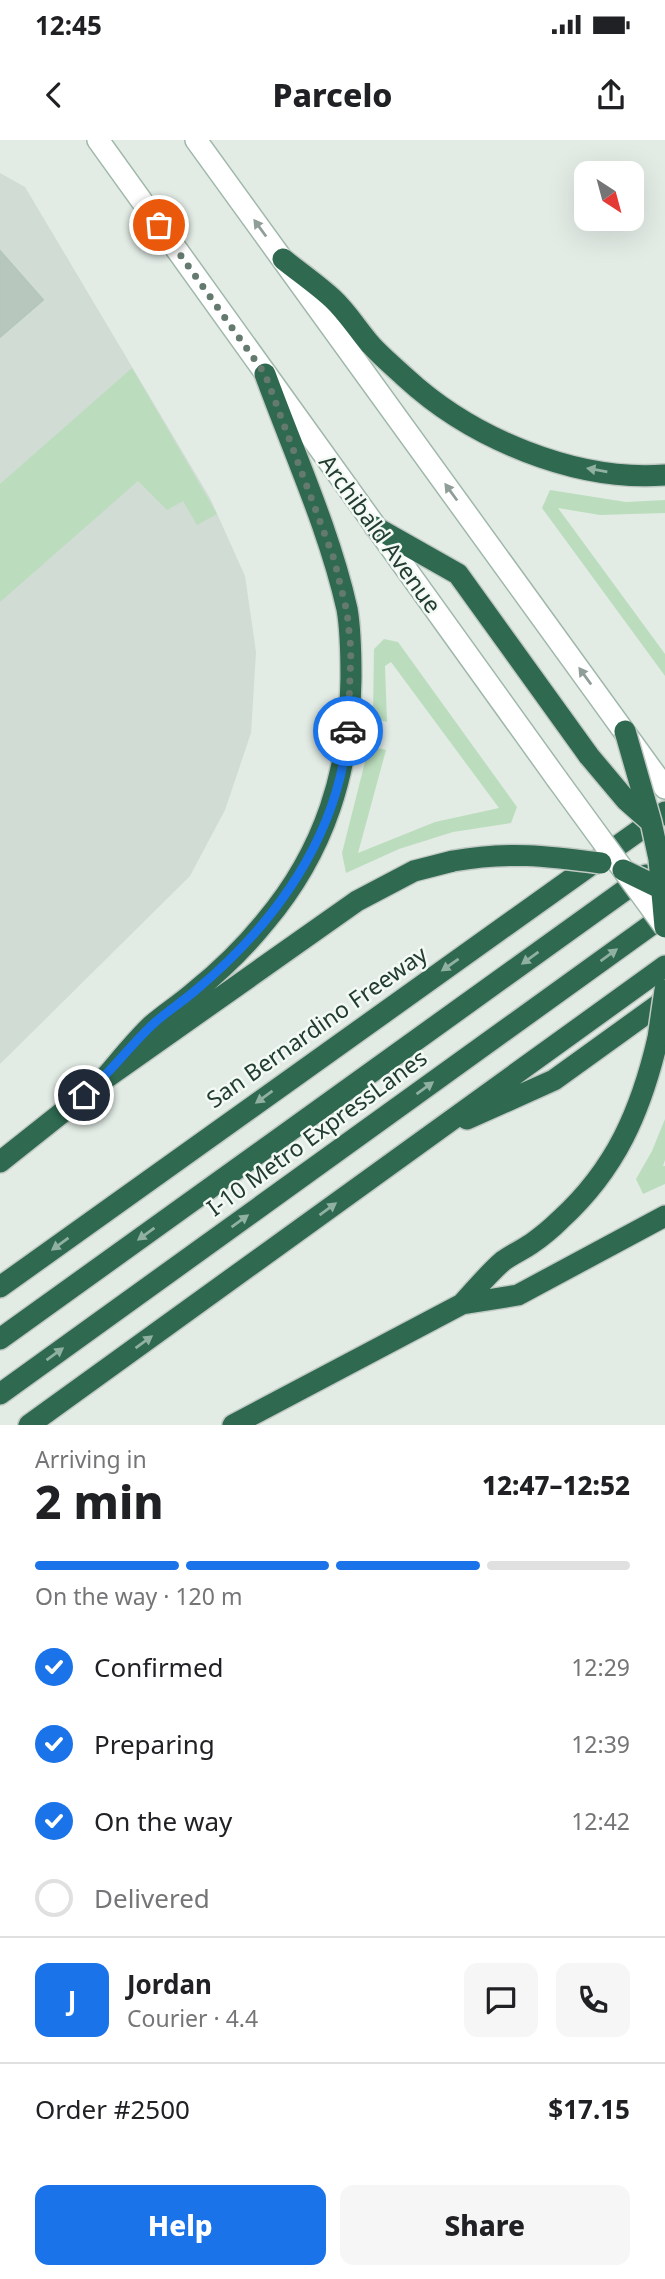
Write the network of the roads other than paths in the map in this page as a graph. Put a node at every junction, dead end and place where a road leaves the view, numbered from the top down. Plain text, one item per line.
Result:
1 (98, 140) edge
2 (196, 140) edge
3 (283, 259) junction
4 (265, 374) junction
5 (665, 475) edge
6 (375, 527) junction
7 (625, 731) junction
8 (665, 788) edge
9 (660, 822) edge
10 (665, 861) edge
11 (623, 870) junction
12 (663, 890) edge
13 (665, 915) edge
14 (665, 928) edge
15 (665, 966) edge
16 (665, 990) edge
17 (665, 1000) edge
18 (102, 1081) junction
19 (426, 1137) junction
20 (0, 1161) edge
21 (665, 1216) edge
22 (0, 1287) edge
23 (462, 1304) junction
24 (0, 1339) edge
25 (0, 1394) edge
26 (29, 1425) edge
27 (233, 1425) edge

1 - 4 main road, Archibald Avenue
3 -> 2 main road
5 -> 3 highway
7 -> 3 main road
4 - 6 main road, Archibald Avenue
4 - 18 highway
6 - 9 highway, bridge
6 - 11 main road, Archibald Avenue, bridge
7 - 8 main road
7 - 9 highway, bridge
9 - 12 highway, bridge
9 -> 22 highway, San Bernardino Freeway
10 -> 24 highway, I-10 Metro ExpressLanes
11 - 12 highway, bridge
11 - 14 main road, Archibald Avenue, bridge
11 - 18 highway, bridge
12 - 14 highway, bridge
25 -> 13 highway, I-10 Metro ExpressLanes
15 - 19 highway
16 - 23 highway, bridge
17 - 19 highway
18 - 20 highway
26 -> 19 highway
21 - 23 highway
23 - 27 highway

